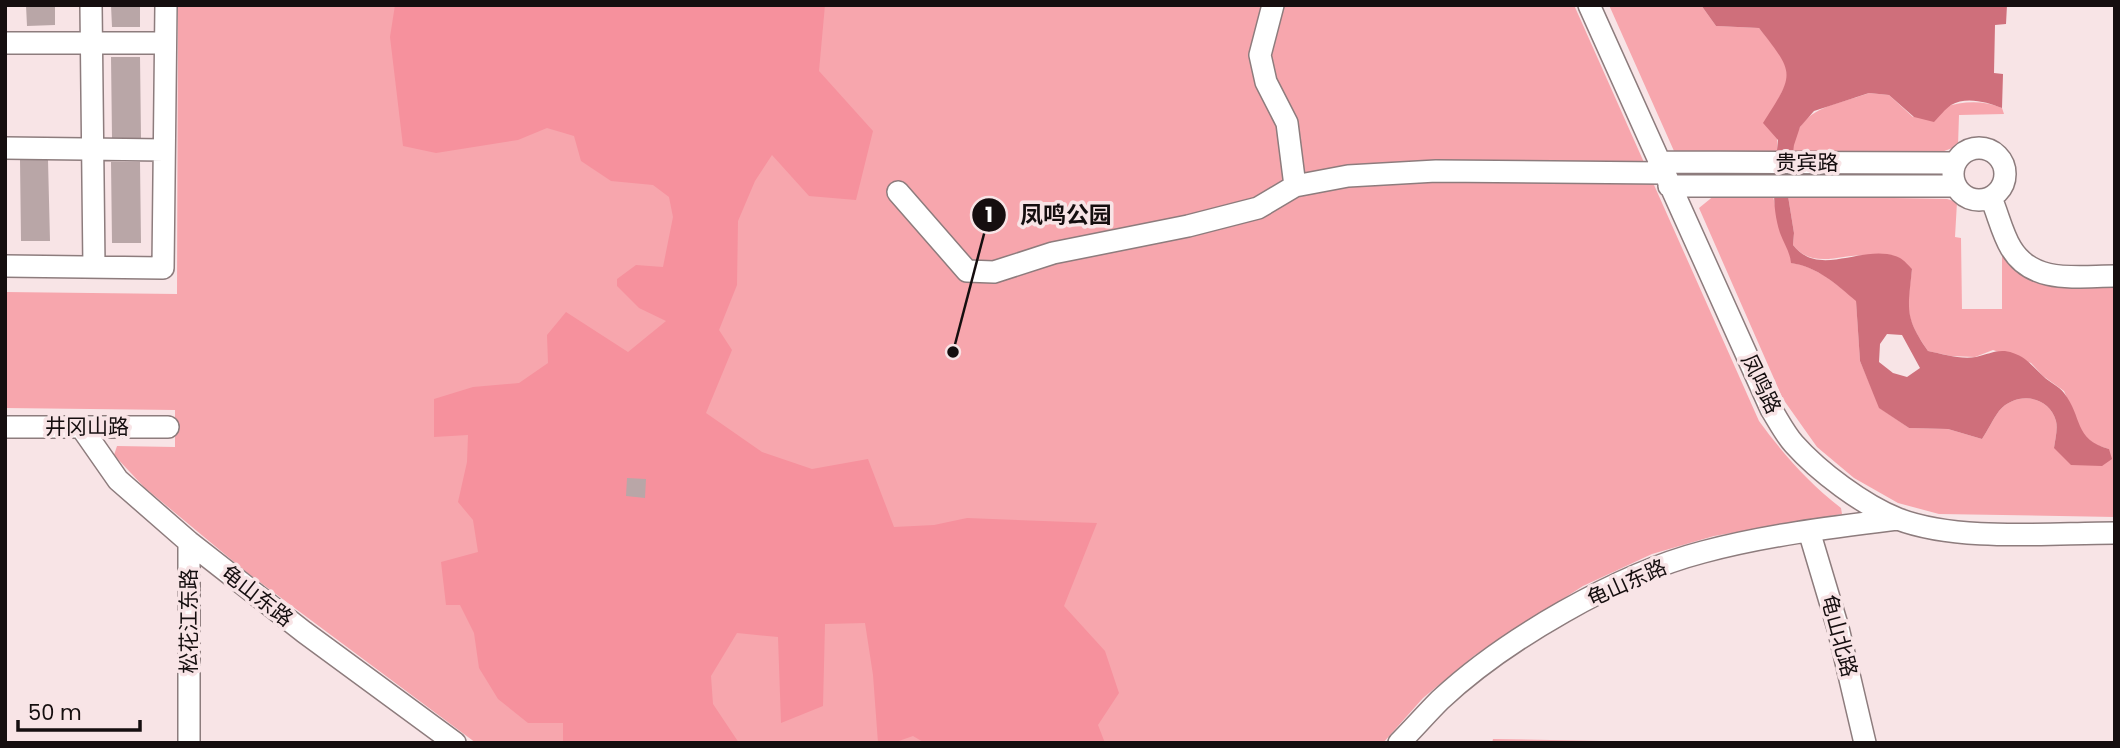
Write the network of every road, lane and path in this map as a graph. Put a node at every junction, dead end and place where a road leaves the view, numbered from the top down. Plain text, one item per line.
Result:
1 (91, 5) edge
2 (166, 5) edge
3 (1273, 5) edge
4 (1589, 5) edge
5 (90, 41) junction
6 (5, 43) edge
7 (165, 43) junction
8 (5, 148) edge
9 (164, 150) junction
10 (1955, 163) junction
11 (1664, 174) junction
12 (1295, 186) junction
13 (1955, 187) junction
14 (898, 192) dead end
15 (1992, 198) junction
16 (5, 266) edge
17 (94, 267) junction
18 (2115, 276) edge
19 (5, 427) edge
20 (81, 427) junction
21 (168, 428) dead end
22 (1898, 519) junction
23 (1809, 531) junction
24 (2115, 533) edge
25 (189, 542) junction
26 (189, 743) edge
27 (455, 743) edge
28 (1399, 743) edge
29 (1865, 743) edge

1 - 5 street
2 - 7 street
3 - 12 street
4 - 11 street, 凤鸣路
5 - 6 street
5 - 7 street
5 - 17 street
7 - 9 street
8 - 9 street
9 - 17 street
10 - 11 street, 贵宾路
10 - 13 street
10 - 15 street
11 - 12 street
11 - 13 street, 贵宾路
11 - 22 street, 凤鸣路
12 - 14 street
13 - 15 street
15 - 18 street
16 - 17 street
19 - 20 street, 井冈山路
20 - 21 street, 井冈山路
20 - 25 street, 龟山东路
22 - 23 street, 龟山东路
22 - 24 street, 凤鸣路
23 - 28 street, 龟山东路
23 - 29 street, 龟山北路
25 - 26 street, 松花江东路
25 - 27 street, 龟山东路

